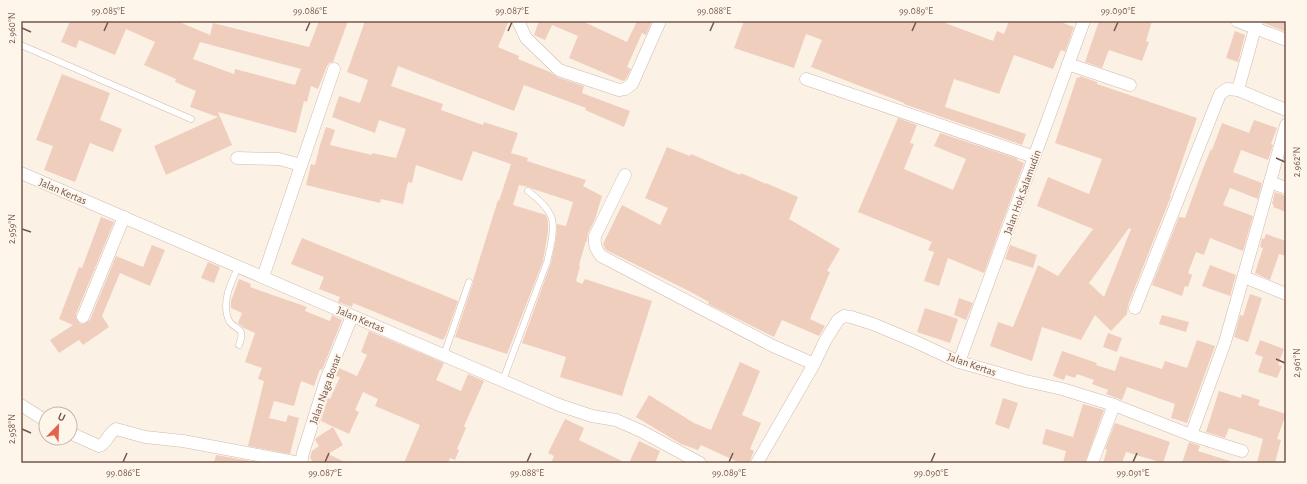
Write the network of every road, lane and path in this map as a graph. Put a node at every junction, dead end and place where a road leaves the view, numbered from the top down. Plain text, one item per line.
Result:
1 (518, 21) edge
2 (660, 21) edge
3 (1084, 21) edge
4 (1236, 21) edge
5 (1256, 24) edge
6 (1286, 40) edge
7 (21, 45) edge
8 (1068, 64) junction
9 (334, 69) dead end
10 (806, 79) dead end
11 (1130, 85) dead end
12 (1238, 90) junction
13 (1286, 110) edge
14 (191, 119) dead end
15 (1286, 125) edge
16 (1034, 157) junction
17 (237, 158) dead end
18 (301, 165) junction
19 (21, 173) edge
20 (625, 174) dead end
21 (1270, 182) junction
22 (1286, 188) edge
23 (528, 191) dead end
24 (124, 217) junction
25 (238, 267) junction
26 (263, 277) junction
27 (1244, 277) junction
28 (469, 282) dead end
29 (1286, 294) edge
30 (1135, 308) dead end
31 (352, 316) junction
32 (83, 317) dead end
33 (239, 345) dead end
34 (444, 355) junction
35 (959, 362) junction
36 (814, 364) junction
37 (503, 380) junction
38 (21, 405) edge
39 (1114, 405) junction
40 (38, 416) edge
41 (1191, 435) junction
42 (78, 437) edge
43 (1242, 451) dead end
44 (301, 463) edge
45 (700, 463) edge
46 (757, 463) edge
47 (1092, 463) edge

1 - 2 street
3 - 8 street, Jalan Hok Salamudin
4 - 5 street
5 - 6 street
5 - 12 street
7 - 14 lane
8 - 11 street
8 - 16 street, Jalan Hok Salamudin
9 - 18 street
10 - 16 street
12 - 13 street
12 - 30 street
15 - 21 street
16 - 35 street, Jalan Hok Salamudin
17 - 18 street
18 - 26 street
19 - 24 street, Jalan Kertas
20 - 36 street
21 - 22 street
21 - 27 street
23 - 37 lane
24 - 25 street, Jalan Kertas
24 - 32 street
25 - 26 street, Jalan Kertas
25 - 33 lane
26 - 31 street, Jalan Kertas
27 - 29 street
27 - 41 street
28 - 34 lane
31 - 34 street, Jalan Kertas
31 - 44 street, Jalan Naga Bonar
34 - 37 street, Jalan Kertas
35 - 36 street, Jalan Kertas
35 - 39 street, Jalan Kertas
36 - 46 street, Jalan Kertas
37 - 45 street, Jalan Kertas
38 - 40 street
39 - 41 street, Jalan Kertas
39 - 47 street
41 - 43 street, Jalan Kertas
42 - 44 street

